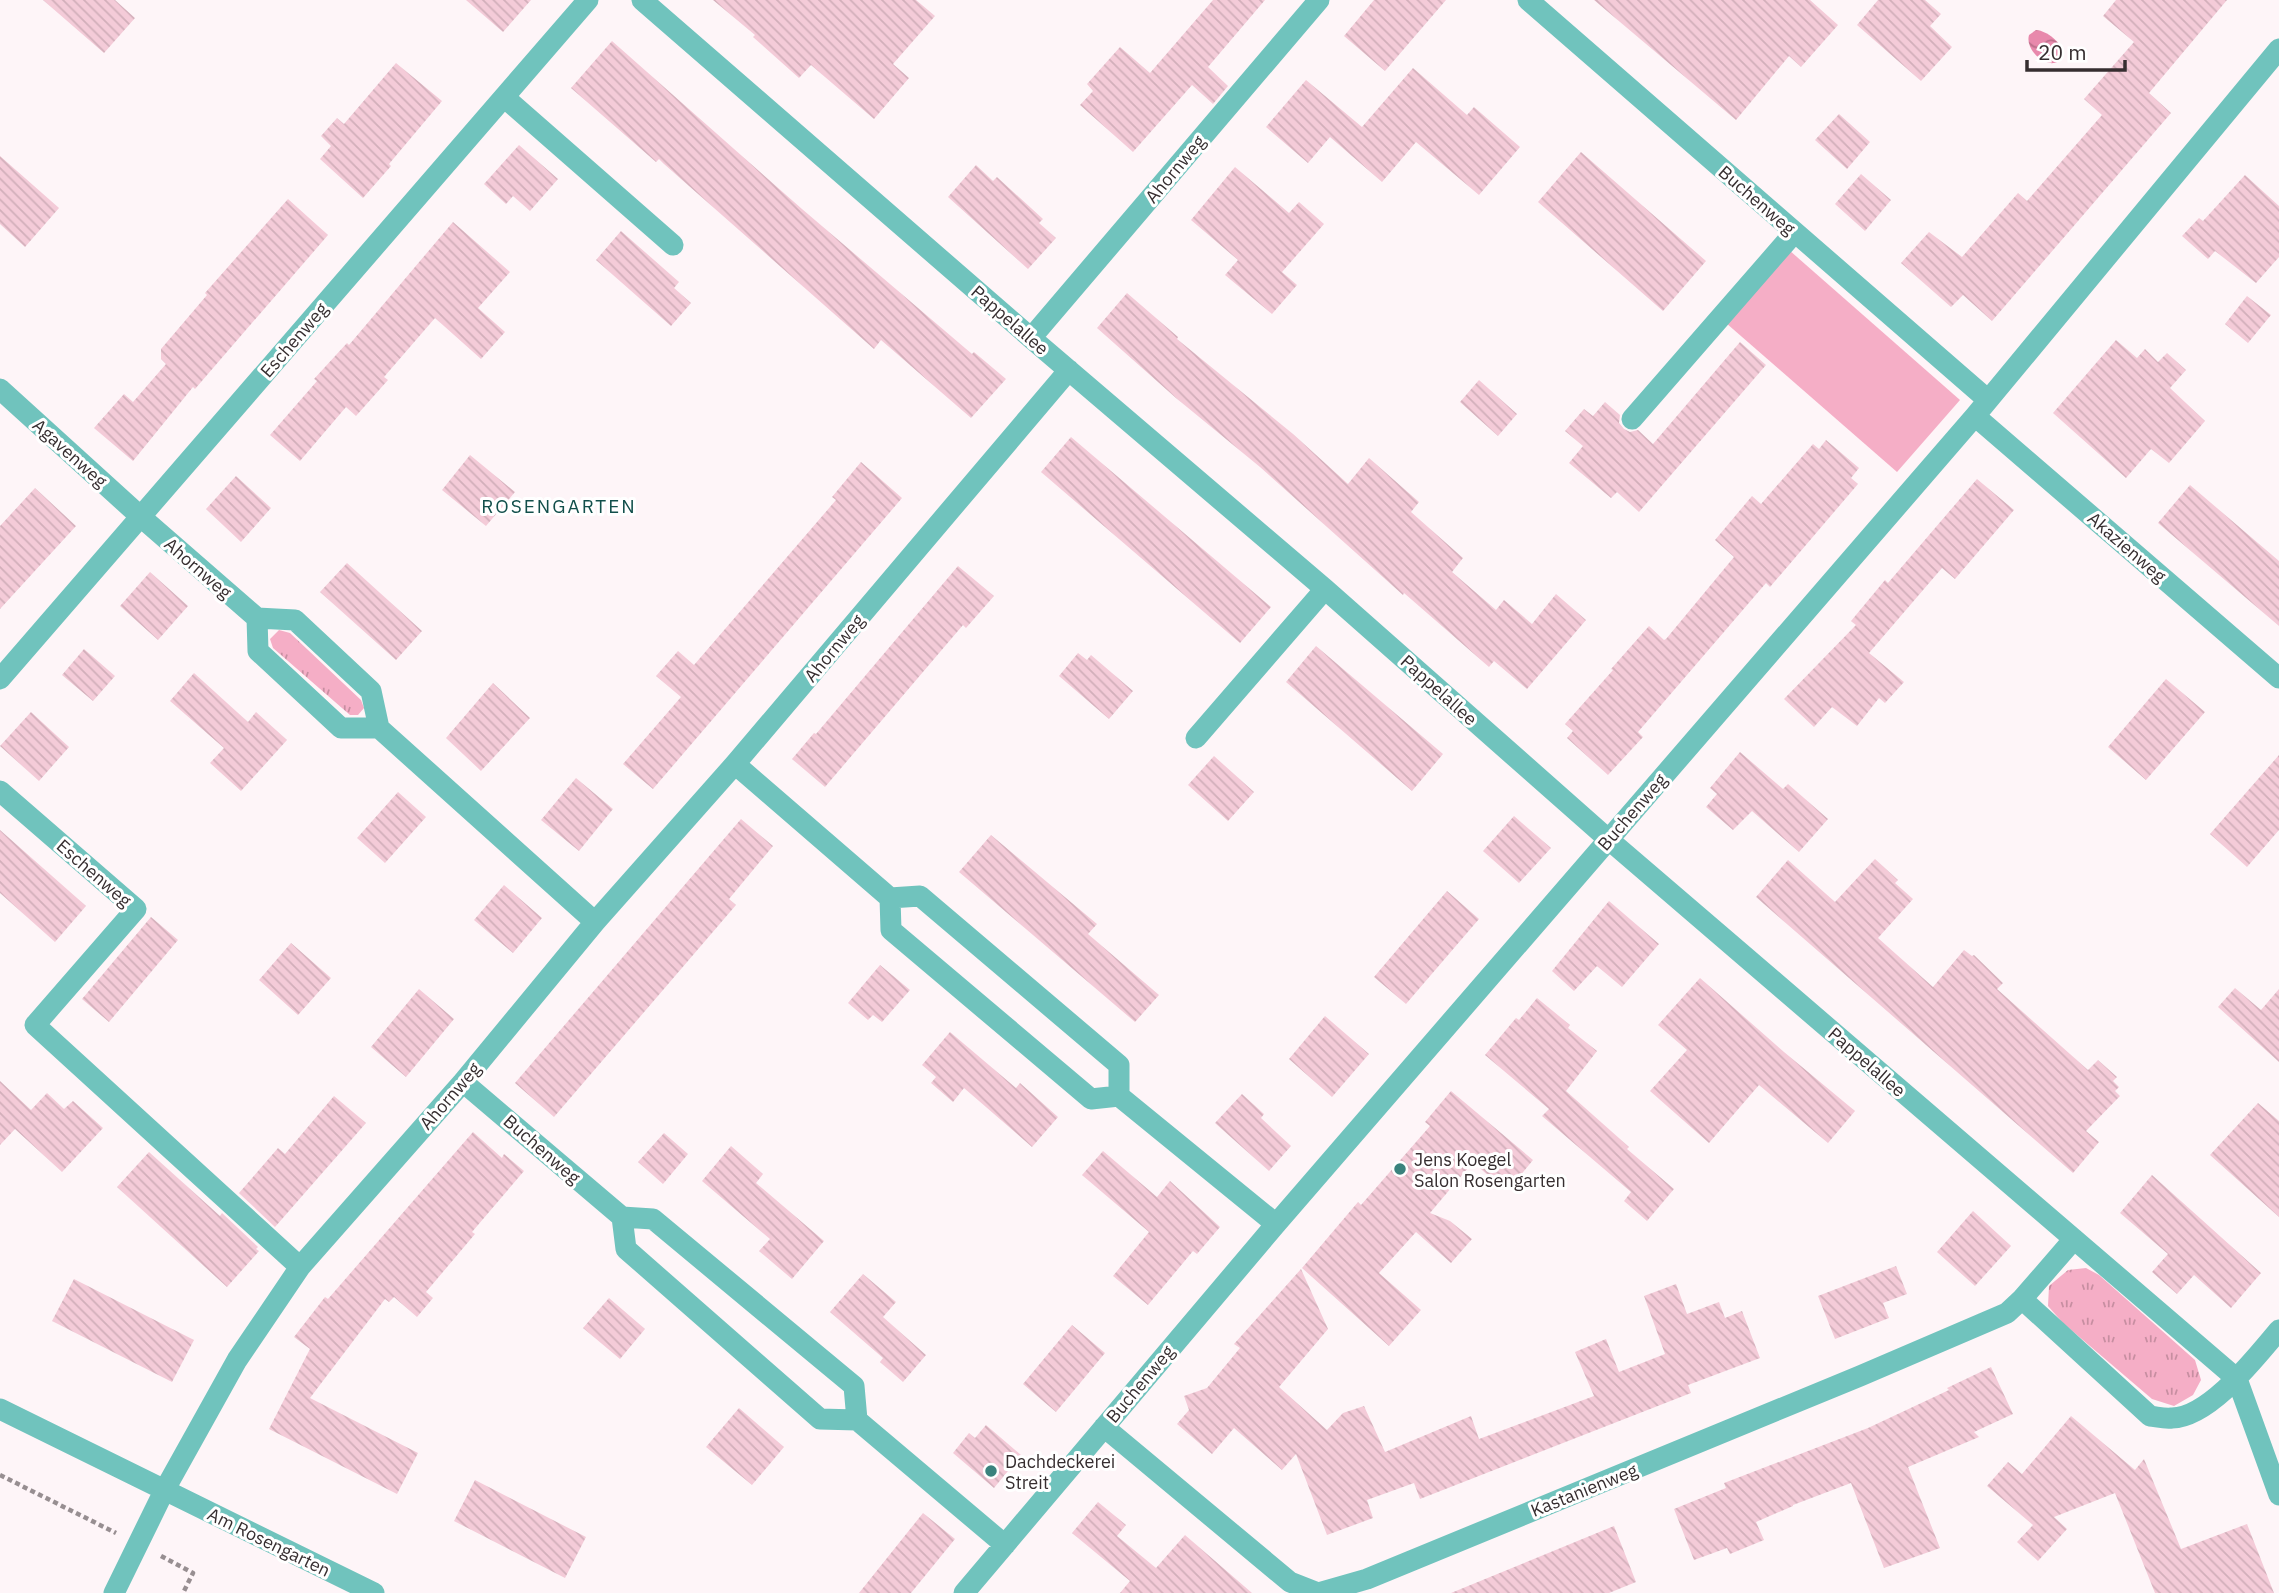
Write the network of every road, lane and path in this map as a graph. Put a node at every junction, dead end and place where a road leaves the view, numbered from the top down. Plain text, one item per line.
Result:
1 (588, 0) edge
2 (642, 0) edge
3 (1319, 0) edge
4 (1528, 0) edge
5 (2279, 49) edge
6 (504, 97) junction
7 (1794, 233) junction
8 (673, 244) dead end
9 (1031, 338) junction
10 (1069, 370) junction
11 (0, 389) edge
12 (1982, 408) junction
13 (1632, 419) dead end
14 (141, 517) junction
15 (1325, 589) junction
16 (257, 618) junction
17 (2279, 678) edge
18 (0, 679) edge
19 (379, 728) junction
20 (1196, 738) dead end
21 (736, 764) junction
22 (0, 790) edge
23 (1608, 839) junction
24 (890, 898) junction
25 (595, 922) junction
26 (463, 1082) junction
27 (1119, 1096) junction
28 (622, 1217) junction
29 (1276, 1224) junction
30 (2074, 1239) junction
31 (300, 1267) junction
32 (2022, 1299) junction
33 (2279, 1330) edge
34 (2237, 1379) junction
35 (0, 1409) edge
36 (857, 1420) junction
37 (1104, 1427) junction
38 (0, 1475) edge
39 (164, 1491) junction
40 (2279, 1495) edge
41 (138, 1544) junction
42 (1005, 1545) junction
43 (114, 1593) edge
44 (183, 1593) edge
45 (374, 1593) edge
46 (964, 1593) edge

1 - 6 street, Eschenweg
2 - 9 street, Pappelallee
3 - 9 street, Ahornweg
4 - 7 street, Buchenweg
5 - 12 street, Buchenweg
6 - 8 street
6 - 14 street, Eschenweg
7 - 12 street, Buchenweg
7 - 13 street
9 - 10 street, Pappelallee
10 - 15 street, Pappelallee
10 - 21 street, Ahornweg
11 - 14 street, Agavenweg
12 - 17 street, Akazienweg
12 - 23 street, Buchenweg
14 - 16 street, Ahornweg
14 - 18 street, Eschenweg
15 - 20 street
15 - 23 street, Pappelallee
16 - 19 street
16 - 19 street
19 - 25 street
21 - 24 street
21 - 25 street, Ahornweg
22 - 31 street, Eschenweg
23 - 29 street, Buchenweg
23 - 30 street, Pappelallee
24 - 27 street
24 - 27 street
25 - 26 street, Ahornweg
26 - 28 street, Buchenweg
26 - 31 street, Ahornweg
27 - 29 street
28 - 36 street
28 - 36 street
29 - 37 street, Buchenweg
30 - 32 street, Kastanienweg
30 - 34 street, Pappelallee
31 - 39 street, Ahornweg
32 - 34 street
32 - 37 street, Kastanienweg
33 - 34 street
34 - 40 street, Pappelallee
35 - 39 street, Am Rosengarten
36 - 42 street
37 - 42 street, Buchenweg
38 - 41 path
39 - 41 street
39 - 45 street, Am Rosengarten
41 - 43 street
41 - 44 path
42 - 46 street, Buchenweg

